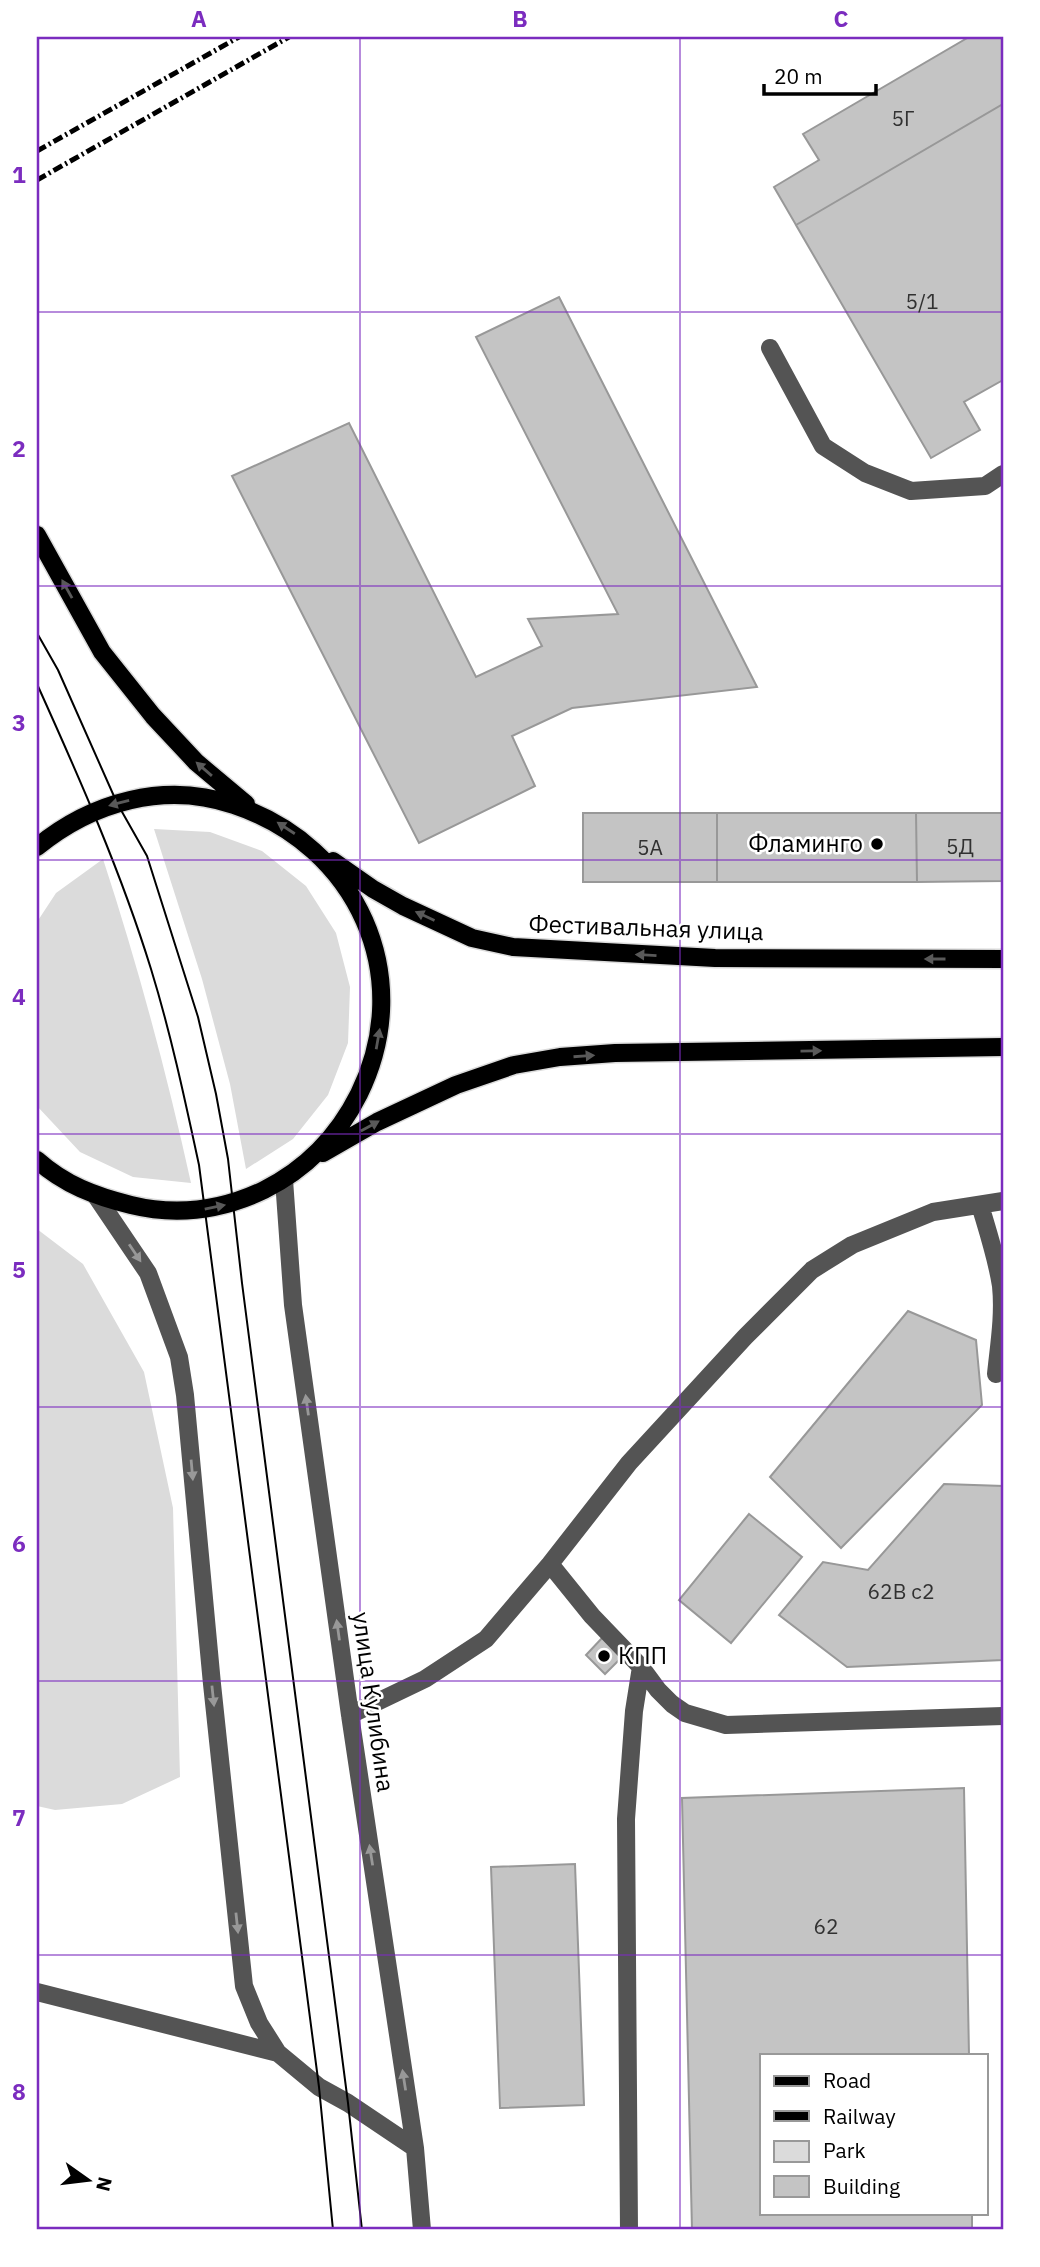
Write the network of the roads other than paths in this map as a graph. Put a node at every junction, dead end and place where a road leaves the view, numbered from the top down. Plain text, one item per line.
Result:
1 (770, 348) dead end
2 (1003, 474) edge
3 (37, 535) edge
4 (257, 813) junction
5 (37, 847) edge
6 (313, 848) junction
7 (1003, 959) edge
8 (1003, 1047) edge
9 (37, 1160) edge
10 (310, 1160) junction
11 (284, 1180) junction
12 (96, 1196) junction
13 (1003, 1200) edge
14 (980, 1205) junction
15 (996, 1374) dead end
16 (550, 1564) junction
17 (641, 1667) junction
18 (350, 1715) junction
19 (1003, 1716) edge
20 (37, 1992) edge
21 (278, 2053) junction
22 (415, 2148) junction
23 (422, 2230) edge
24 (629, 2230) edge

1 - 2 street
4 -> 3 main road
4 -> 5 main road
6 -> 4 main road
7 -> 6 main road, Фестивальная улица
10 -> 6 main road
10 -> 8 main road
9 - 12 main road
10 - 11 main road
12 -> 11 main road
18 -> 11 street, улица Кулибина
12 -> 21 street
13 - 14 street
14 - 15 street
14 - 16 street
16 - 17 street
16 - 18 street
17 - 19 street
17 - 24 street
22 -> 18 street, улица Кулибина
20 - 21 street
21 - 22 street
22 - 23 street, улица Кулибина

